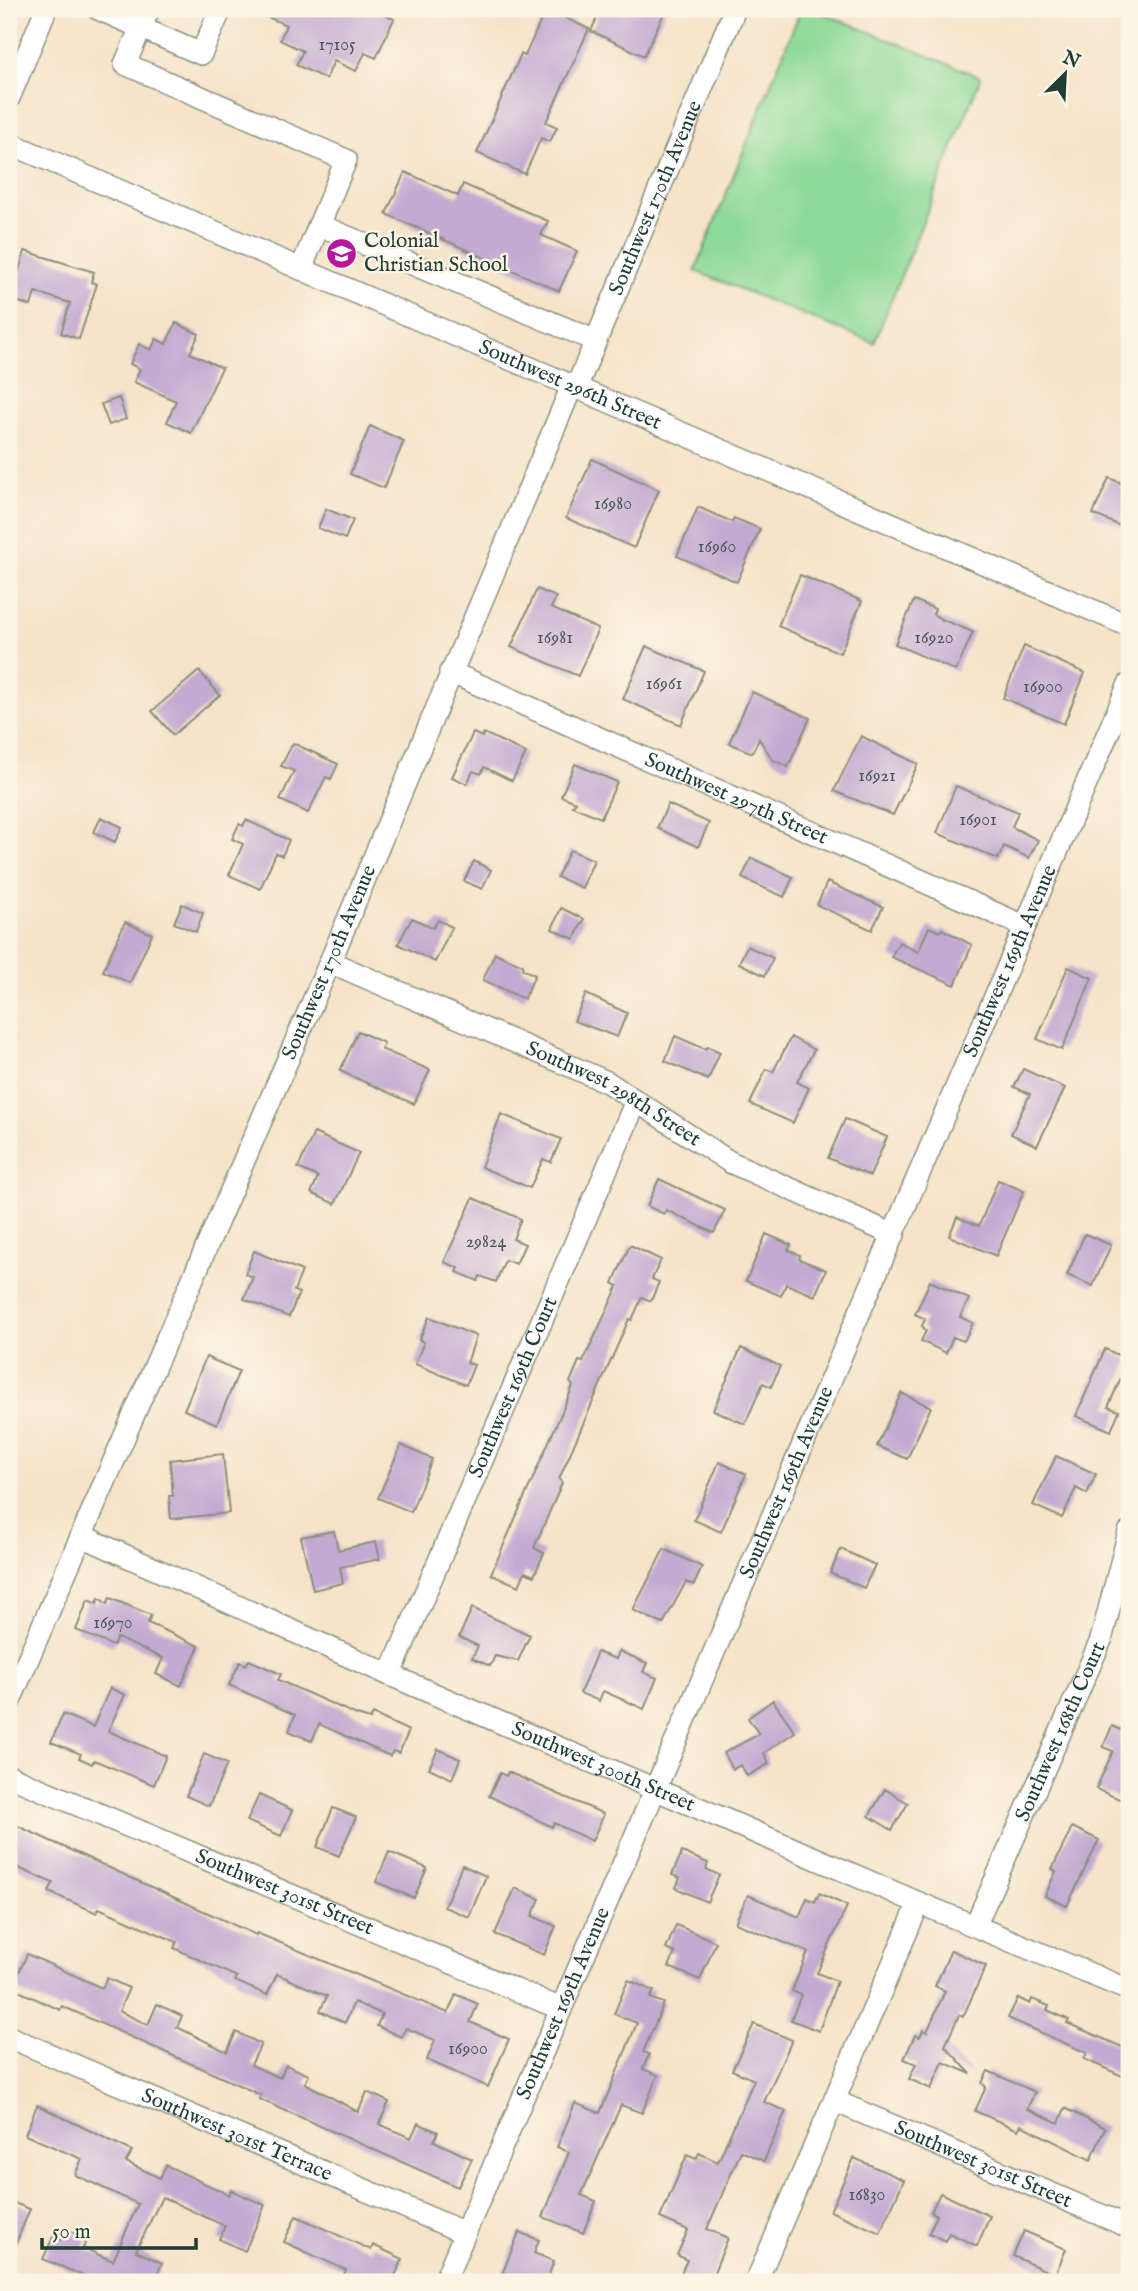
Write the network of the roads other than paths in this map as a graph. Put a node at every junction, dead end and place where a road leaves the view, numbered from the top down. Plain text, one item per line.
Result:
1 (46, 9) edge
2 (98, 9) edge
3 (220, 9) edge
4 (735, 9) edge
5 (145, 18) edge
6 (9, 98) edge
7 (9, 143) edge
8 (319, 225) junction
9 (301, 269) junction
10 (596, 341) junction
11 (574, 387) junction
12 (1129, 626) edge
13 (450, 672) junction
14 (1129, 684) edge
15 (1024, 926) junction
16 (330, 962) junction
17 (636, 1101) junction
18 (894, 1235) junction
19 (1129, 1532) edge
20 (82, 1536) junction
21 (390, 1675) junction
22 (9, 1703) edge
23 (9, 1776) edge
24 (656, 1787) junction
25 (919, 1903) junction
26 (976, 1924) junction
27 (1129, 1990) edge
28 (561, 2009) junction
29 (9, 2036) edge
30 (835, 2101) junction
31 (1129, 2227) edge
32 (465, 2233) junction
33 (444, 2282) edge
34 (756, 2282) edge

1 - 6 street
2 - 5 street
3 - 5 street
4 - 10 street, Southwest 170th Avenue
5 - 8 street
7 - 9 street, Southwest 296th Street
8 - 9 street
8 - 10 street
9 - 11 street, Southwest 296th Street
10 - 11 street, Southwest 170th Avenue
11 - 12 street, Southwest 296th Street
11 - 13 street, Southwest 170th Avenue
13 - 15 street, Southwest 297th Street
13 - 16 street, Southwest 170th Avenue
14 - 15 street, Southwest 169th Avenue
15 - 18 street, Southwest 169th Avenue
16 - 17 street, Southwest 298th Street
16 - 20 street, Southwest 170th Avenue
17 - 18 street, Southwest 298th Street
17 - 21 street, Southwest 169th Court
18 - 24 street, Southwest 169th Avenue
19 - 26 street, Southwest 168th Court
20 - 21 street, Southwest 300th Street
20 - 22 street, Southwest 170th Avenue
21 - 24 street, Southwest 300th Street
23 - 28 street, Southwest 301st Street
24 - 25 street, Southwest 300th Street
24 - 28 street, Southwest 169th Avenue
25 - 26 street, Southwest 300th Street
25 - 30 street
26 - 27 street, Southwest 300th Street
28 - 32 street, Southwest 169th Avenue
29 - 32 street, Southwest 301st Terrace
30 - 31 street, Southwest 301st Street
30 - 34 street
32 - 33 street, Southwest 169th Avenue

